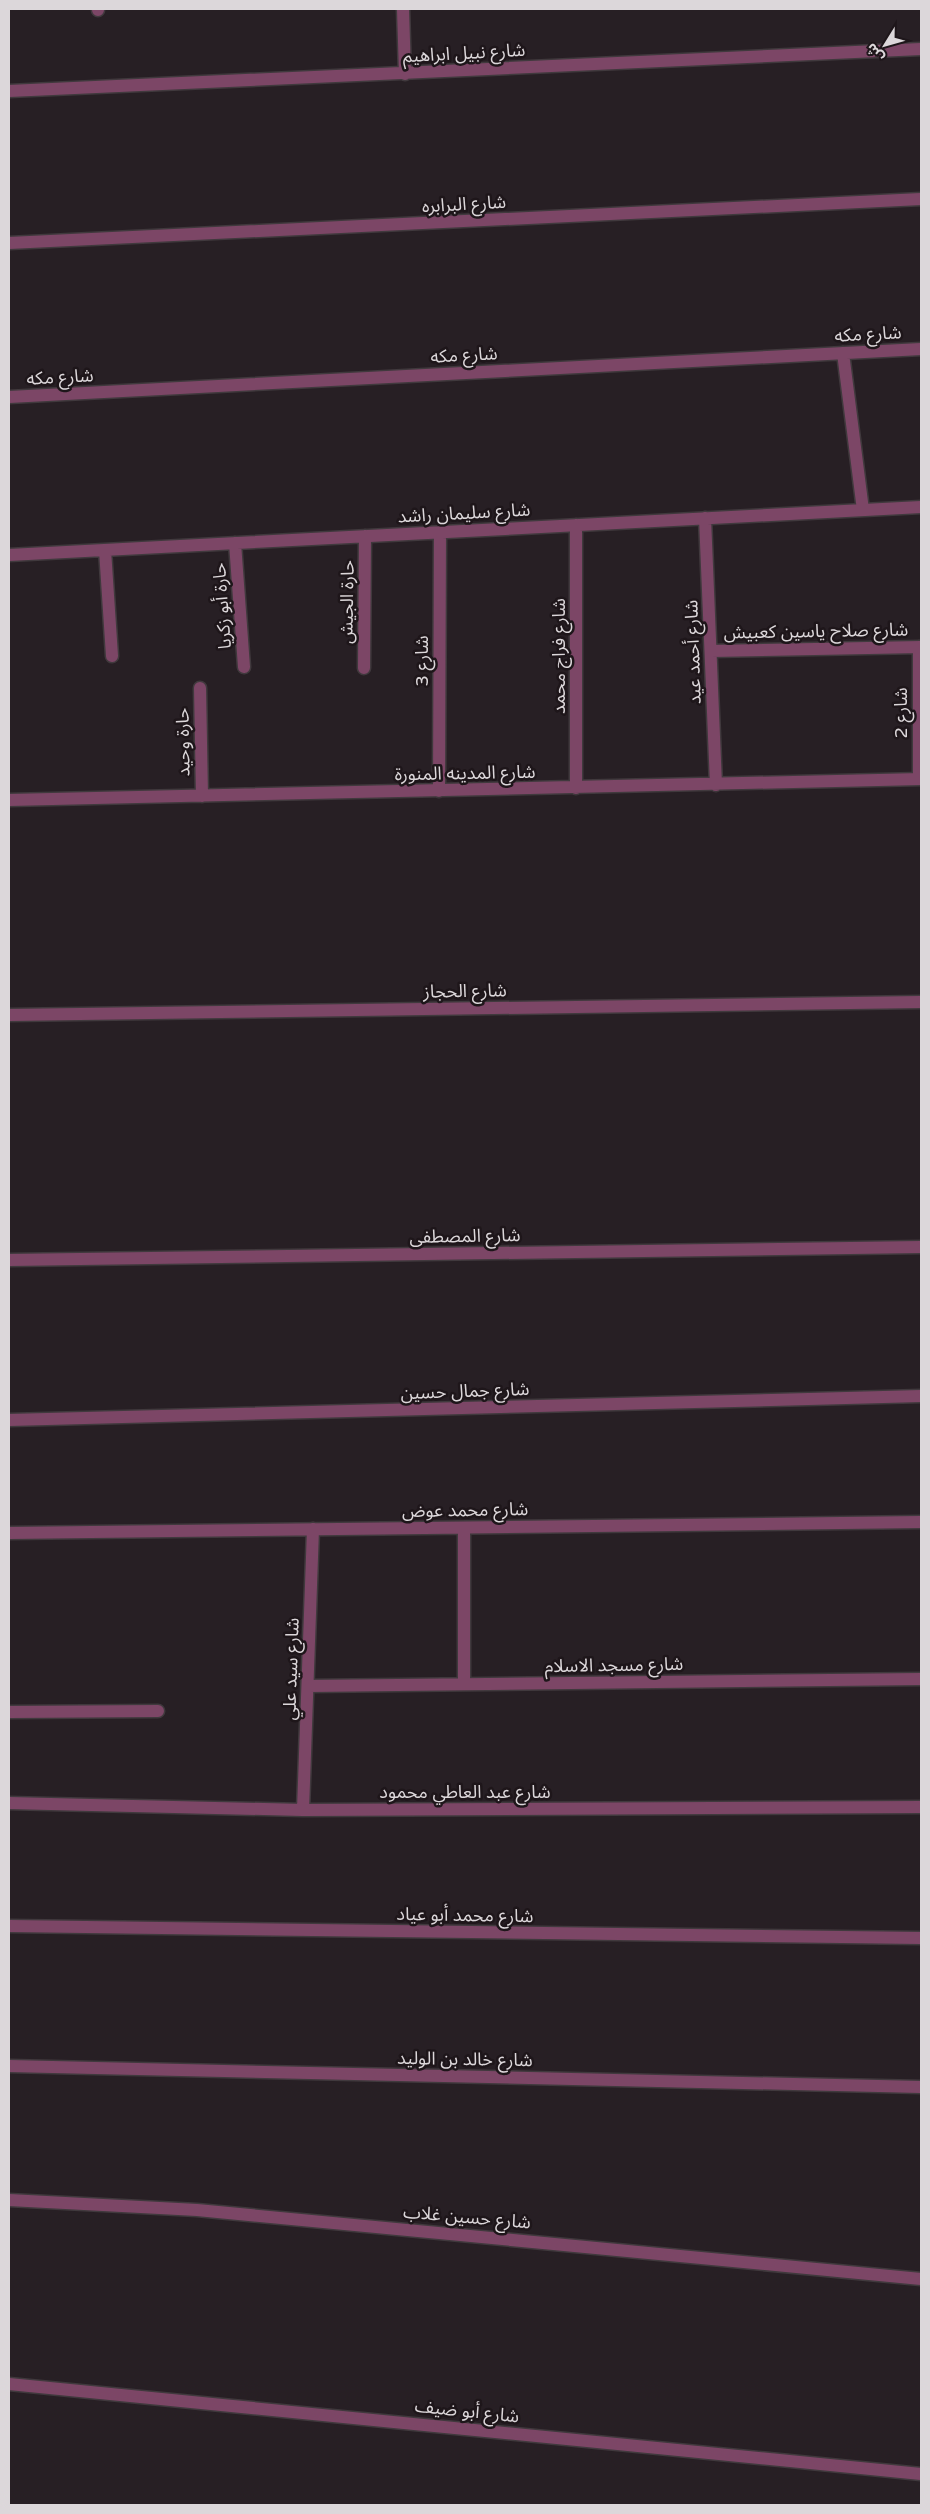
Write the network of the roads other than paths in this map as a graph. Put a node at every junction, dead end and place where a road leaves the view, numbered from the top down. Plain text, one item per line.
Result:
1 (402, 9) edge
2 (921, 49) edge
3 (405, 74) junction
4 (9, 92) edge
5 (921, 199) edge
6 (9, 243) edge
7 (921, 349) edge
8 (843, 353) junction
9 (9, 397) edge
10 (921, 507) edge
11 (862, 510) junction
12 (705, 518) junction
13 (576, 525) junction
14 (440, 532) junction
15 (365, 536) junction
16 (235, 543) junction
17 (105, 550) junction
18 (9, 555) edge
19 (920, 647) edge
20 (711, 651) junction
21 (112, 656) dead end
22 (244, 667) dead end
23 (364, 668) dead end
24 (200, 688) dead end
25 (920, 779) edge
26 (716, 785) junction
27 (576, 788) junction
28 (439, 791) junction
29 (202, 796) junction
30 (9, 800) edge
31 (921, 1002) edge
32 (9, 1015) edge
33 (921, 1247) edge
34 (9, 1260) edge
35 (921, 1396) edge
36 (9, 1420) edge
37 (921, 1522) edge
38 (464, 1528) junction
39 (313, 1529) junction
40 (9, 1533) edge
41 (921, 1679) edge
42 (464, 1684) junction
43 (308, 1686) junction
44 (9, 1712) edge
45 (158, 1712) dead end
46 (9, 1803) edge
47 (921, 1807) edge
48 (303, 1810) junction
49 (9, 1926) edge
50 (921, 1938) edge
51 (9, 2066) edge
52 (921, 2087) edge
53 (9, 2200) edge
54 (921, 2279) edge
55 (9, 2384) edge
56 (921, 2474) edge

1 - 3 street
2 - 3 street, شارع نبيل ابراهيم
3 - 4 street, شارع نبيل ابراهيم
5 - 6 street, شارع البرابره
7 - 8 street, شارع مكه
8 - 9 street, شارع مكه
8 - 11 street
10 - 11 street, شارع سليمان راشد
11 - 12 street, شارع سليمان راشد
12 - 13 street, شارع سليمان راشد
12 - 20 street, شارع أحمد عيد
13 - 14 street, شارع سليمان راشد
13 - 27 street, شارع فراج محمد
14 - 15 street, شارع سليمان راشد
14 - 28 street, شارع 3
15 - 16 street, شارع سليمان راشد
15 - 23 street, حارة الجيش
16 - 17 street, شارع سليمان راشد
16 - 22 street, حارة أبو زكريا
17 - 18 street, شارع سليمان راشد
17 - 21 street
19 - 20 street, شارع صلاح ياسين كعبيش
19 - 25 street, شارع 2
20 - 26 street, شارع أحمد عيد
24 - 29 street, حارة وحيد
25 - 26 street, شارع المدينه المنورة
26 - 27 street, شارع المدينه المنورة
27 - 28 street, شارع المدينه المنورة
28 - 29 street, شارع المدينه المنورة
29 - 30 street, شارع المدينه المنورة
31 - 32 street, شارع الحجاز
33 - 34 street, شارع المصطفى
35 - 36 street, شارع جمال حسين
37 - 38 street, شارع محمد عوض
38 - 39 street, شارع محمد عوض
38 - 42 street
39 - 40 street, شارع محمد عوض
39 - 43 street, شارع سيد علي
41 - 42 street, شارع مسجد الاسلام
42 - 43 street, شارع مسجد الاسلام
43 - 48 street, شارع سيد علي
44 - 45 street
46 - 48 street, شارع عبد العاطي محمود
47 - 48 street, شارع عبد العاطي محمود
49 - 50 street, شارع محمد أبو عياد
51 - 52 street, شارع خالد بن الوليد
53 - 54 street, شارع حسين غلاب
55 - 56 street, شارع أبو ضيف

